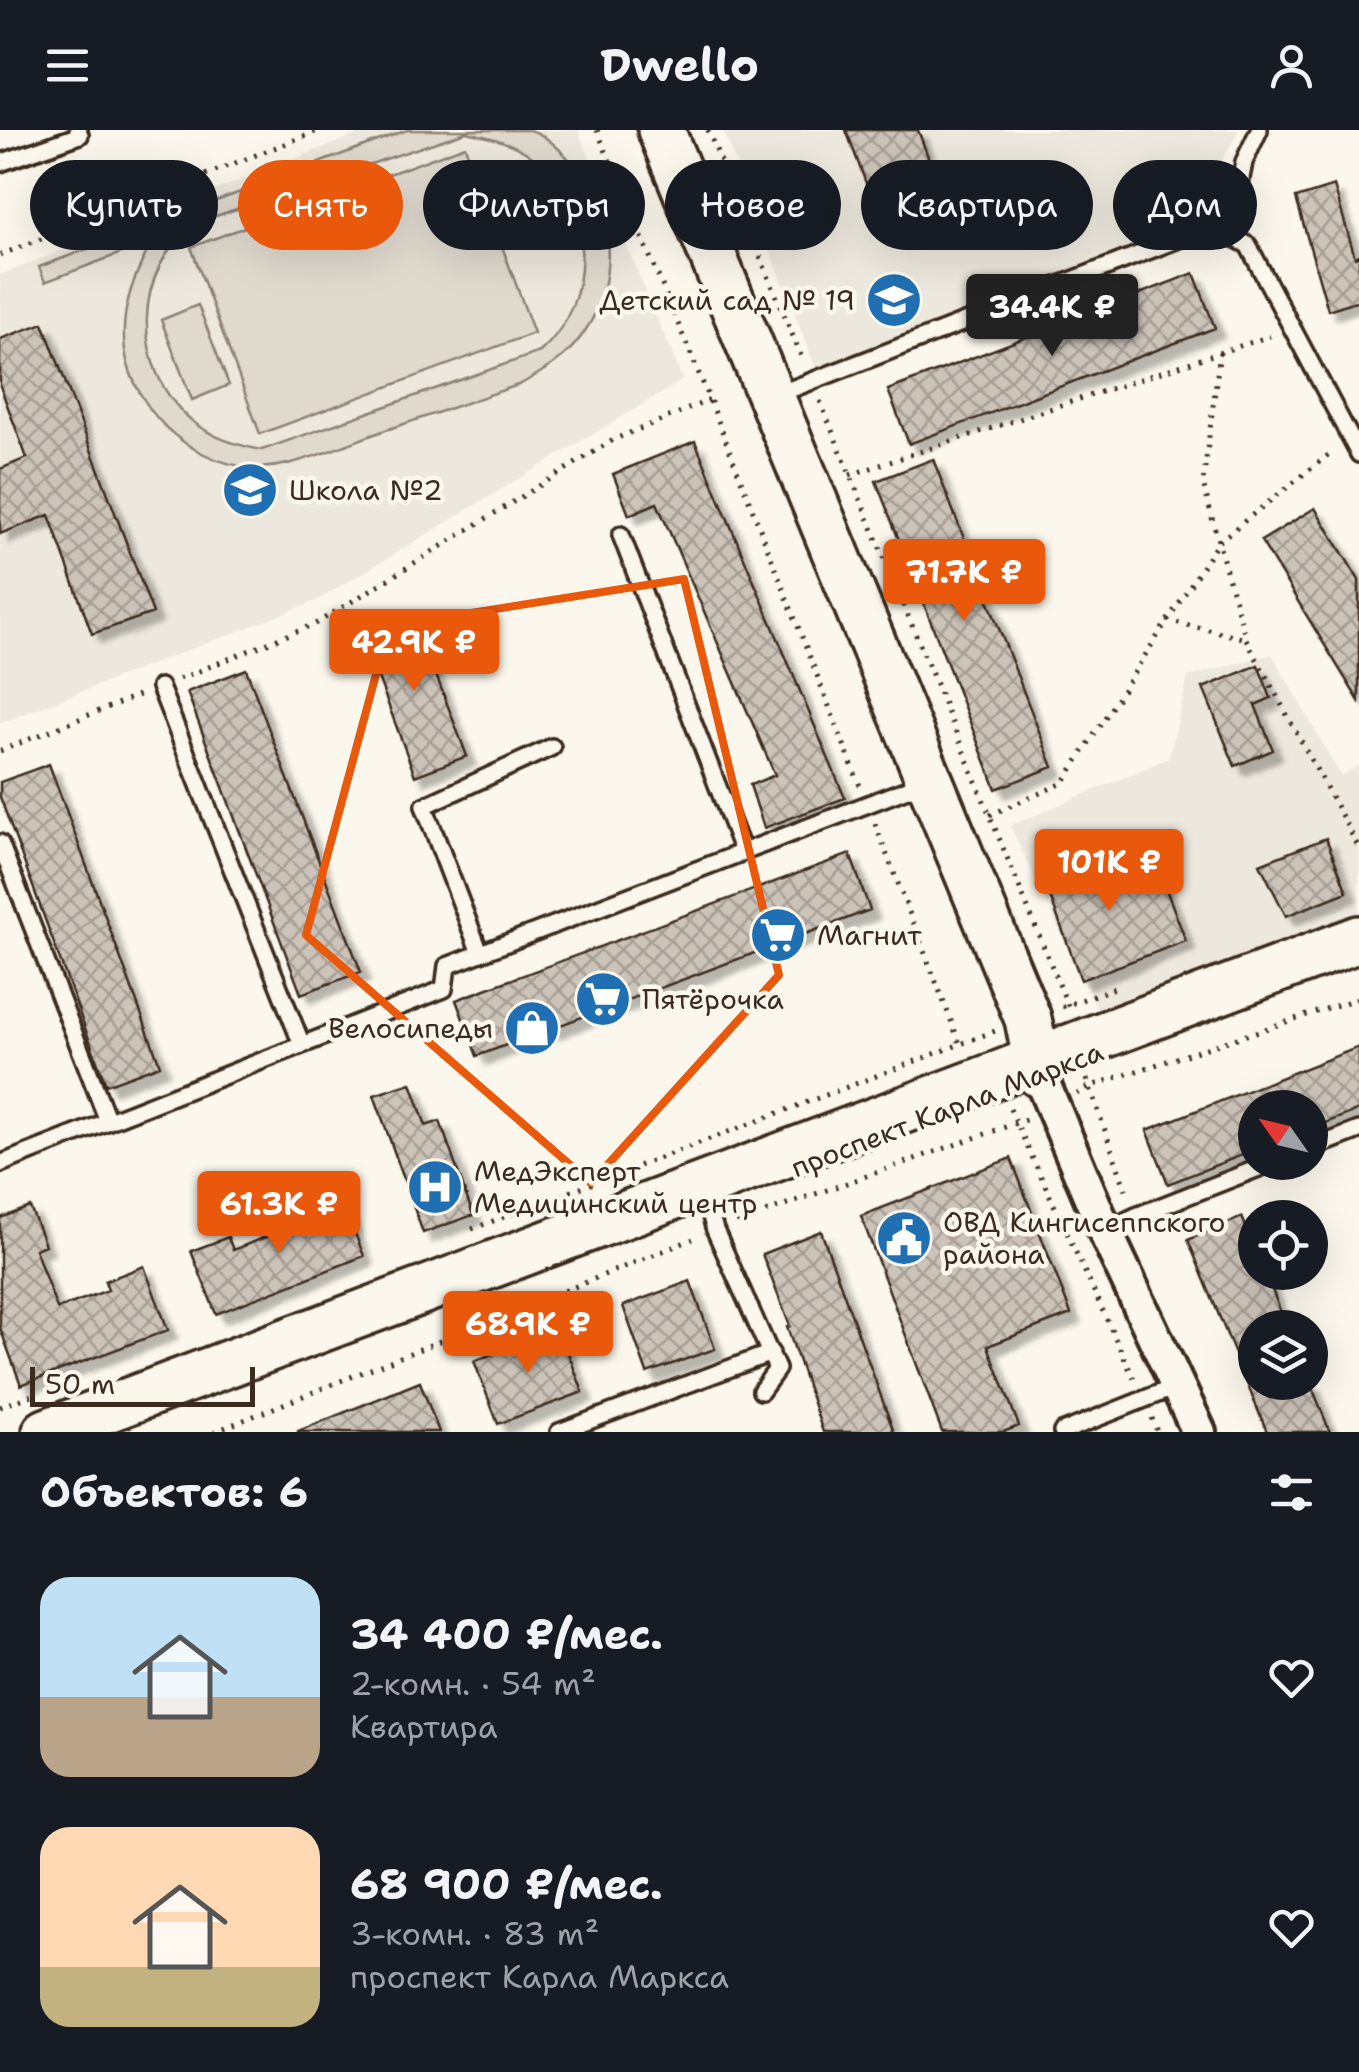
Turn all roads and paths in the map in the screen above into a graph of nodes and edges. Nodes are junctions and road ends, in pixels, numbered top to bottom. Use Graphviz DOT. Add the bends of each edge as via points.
graph roads {
  1 [pos="78,130"];
  2 [pos="320,130"];
  3 [pos="597,130"];
  4 [pos="662,130"];
  5 [pos="1259,130"];
  6 [pos="1245,160"];
  7 [pos="0,163"];
  8 [pos="1150,250"];
  9 [pos="1251,250"];
  10 [pos="0,255"];
  11 [pos="1292,328"];
  12 [pos="1220,352"];
  13 [pos="771,397"];
  14 [pos="710,400"];
  15 [pos="1354,434"];
  16 [pos="1359,454"];
  17 [pos="850,475"];
  18 [pos="621,535"];
  19 [pos="1218,542"];
  20 [pos="1168,620"];
  21 [pos="1246,639"];
  22 [pos="160,687"];
  23 [pos="552,747"];
  24 [pos="0,751"];
  25 [pos="930,780"];
  26 [pos="867,804"];
  27 [pos="990,815"];
  28 [pos="0,843"];
  29 [pos="1359,848"];
  30 [pos="742,852"];
  31 [pos="1359,940"];
  32 [pos="480,953"];
  33 [pos="1359,954"];
  34 [pos="1359,998"];
  35 [pos="960,1044"];
  36 [pos="302,1045"];
  37 [pos="1018,1081"];
  38 [pos="108,1122"];
  39 [pos="1356,1131"];
  40 [pos="1328,1142"];
  41 [pos="1359,1150"];
  42 [pos="0,1164"];
  43 [pos="1238,1176"];
  44 [pos="711,1215"];
  45 [pos="1105,1231"];
  46 [pos="771,1353"];
  47 [pos="1180,1385"];
  48 [pos="762,1392"];
  49 [pos="1144,1399"];
  50 [pos="46,1432"];
  51 [pos="85,1432"];
  52 [pos="214,1432"];
  53 [pos="559,1432"];
  54 [pos="1062,1432"];
  55 [pos="1157,1432"];
  56 [pos="1200,1432"];
  1 -- 7 [label="lane" via="80,135"];
  2 -- 10 [label="path"];
  3 -- 14 [label="path"];
  4 -- 13 [label="main road"];
  5 -- 6 [label="lane"];
  8 -- 13 [label="lane"];
  9 -- 11 [label="lane"];
  11 -- 12 [label="path"];
  11 -- 15 [label="lane"];
  12 -- 17 [label="path"];
  12 -- 19 [label="path" via="1203,483"];
  13 -- 25 [label="main road"];
  14 -- 22 [label="path" via="615,439 318,623"];
  14 -- 26 [label="path"];
  15 -- 16 [label="lane"];
  15 -- 19 [label="path"];
  18 -- 30 [label="lane"];
  19 -- 20 [label="path"];
  19 -- 21 [label="path"];
  20 -- 21 [label="path"];
  20 -- 27 [label="path" via="1063,783"];
  21 -- 29 [label="path"];
  22 -- 24 [label="path"];
  22 -- 36 [label="lane"];
  23 -- 32 [label="lane" via="424,806"];
  25 -- 26 [label="lane"];
  25 -- 37 [label="main road" via="1028,1019"];
  26 -- 30 [label="lane"];
  26 -- 35 [label="path"];
  28 -- 38 [label="lane"];
  30 -- 32 [label="lane"];
  31 -- 37 [label="main road"];
  32 -- 36 [label="lane" via="447,966 444,989"];
  33 -- 37 [label="main road, проспект Карла Маркса"];
  34 -- 37 [label="path" via="1088,1087"];
  36 -- 38 [label="lane"];
  37 -- 44 [label="main road, проспект Карла Маркса"];
  37 -- 44 [label="path"];
  37 -- 45 [label="street"];
  37 -- 49 [label="path"];
  37 -- 50 [label="main road"];
  38 -- 42 [label="lane"];
  39 -- 40 [label="lane"];
  39 -- 41 [label="lane"];
  43 -- 45 [label="lane"];
  44 -- 46 [label="lane"];
  44 -- 51 [label="main road, проспект Карла Маркса"];
  44 -- 52 [label="path"];
  45 -- 47 [label="street"];
  46 -- 48 [label="lane" via="777,1369"];
  46 -- 53 [label="lane"];
  47 -- 49 [label="lane"];
  47 -- 56 [label="street"];
  49 -- 54 [label="lane"];
  49 -- 55 [label="path"];
}
